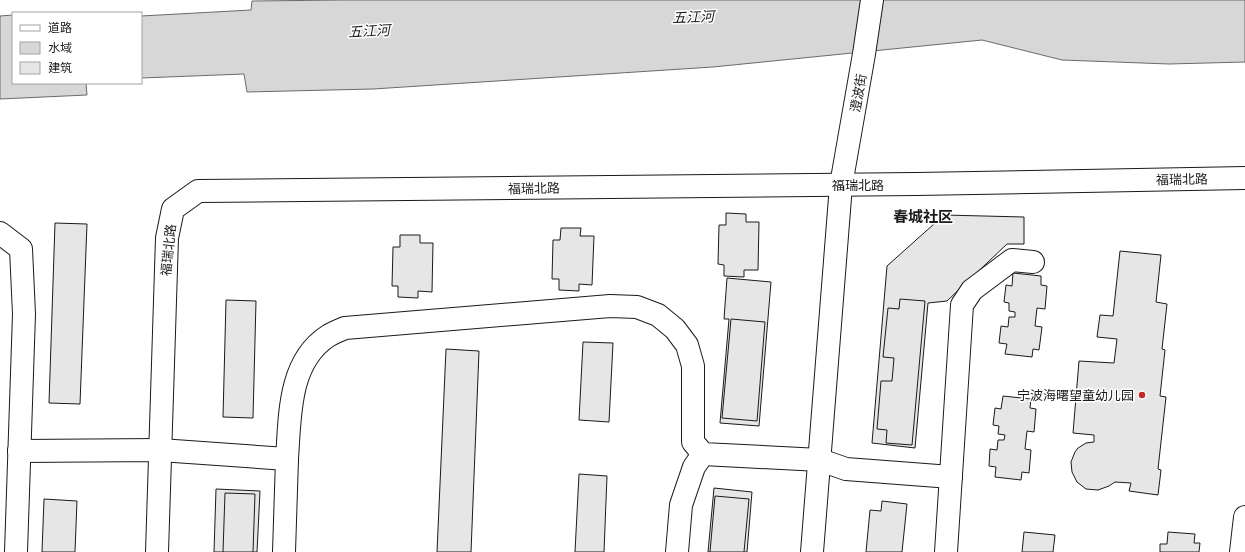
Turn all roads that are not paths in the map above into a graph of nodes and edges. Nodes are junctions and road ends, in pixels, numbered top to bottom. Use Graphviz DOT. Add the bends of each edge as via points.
graph roads {
  1 [pos="872,0"];
  2 [pos="1245,178"];
  3 [pos="841,185"];
  4 [pos="0,233"];
  5 [pos="1033,262"];
  6 [pos="160,450"];
  7 [pos="19,451"];
  8 [pos="703,454"];
  9 [pos="287,459"];
  10 [pos="820,460"];
  11 [pos="950,477"];
  12 [pos="1245,517"];
  13 [pos="16,552"];
  14 [pos="157,552"];
  15 [pos="284,552"];
  16 [pos="677,552"];
  17 [pos="812,552"];
  18 [pos="946,552"];
  19 [pos="1241,552"];
  1 -- 3 [label="street, 澄波街"];
  2 -- 3 [label="street, 福瑞北路"];
  3 -- 6 [label="street, 福瑞北路" via="198,191 173,209 166,238"];
  3 -- 10 [label="street, 澄波街"];
  4 -- 7 [label="street" via="21,249 24,314"];
  5 -- 11 [label="street" via="1012,260 972,290 962,305"];
  6 -- 7 [label="street"];
  6 -- 9 [label="street"];
  6 -- 14 [label="street, 福瑞北路"];
  7 -- 13 [label="street"];
  8 -- 9 [label="street" via="693,442 693,366 687,345 675,329 658,315 638,307 610,306 345,328 328,336 314,349 301,368 295,383 290,405"];
  8 -- 10 [label="street"];
  8 -- 16 [label="street" via="694,467 681,505"];
  9 -- 15 [label="street"];
  10 -- 11 [label="street" via="846,469"];
  10 -- 17 [label="street, 澄波街"];
  11 -- 18 [label="street"];
  12 -- 19 [label="street"];
}
